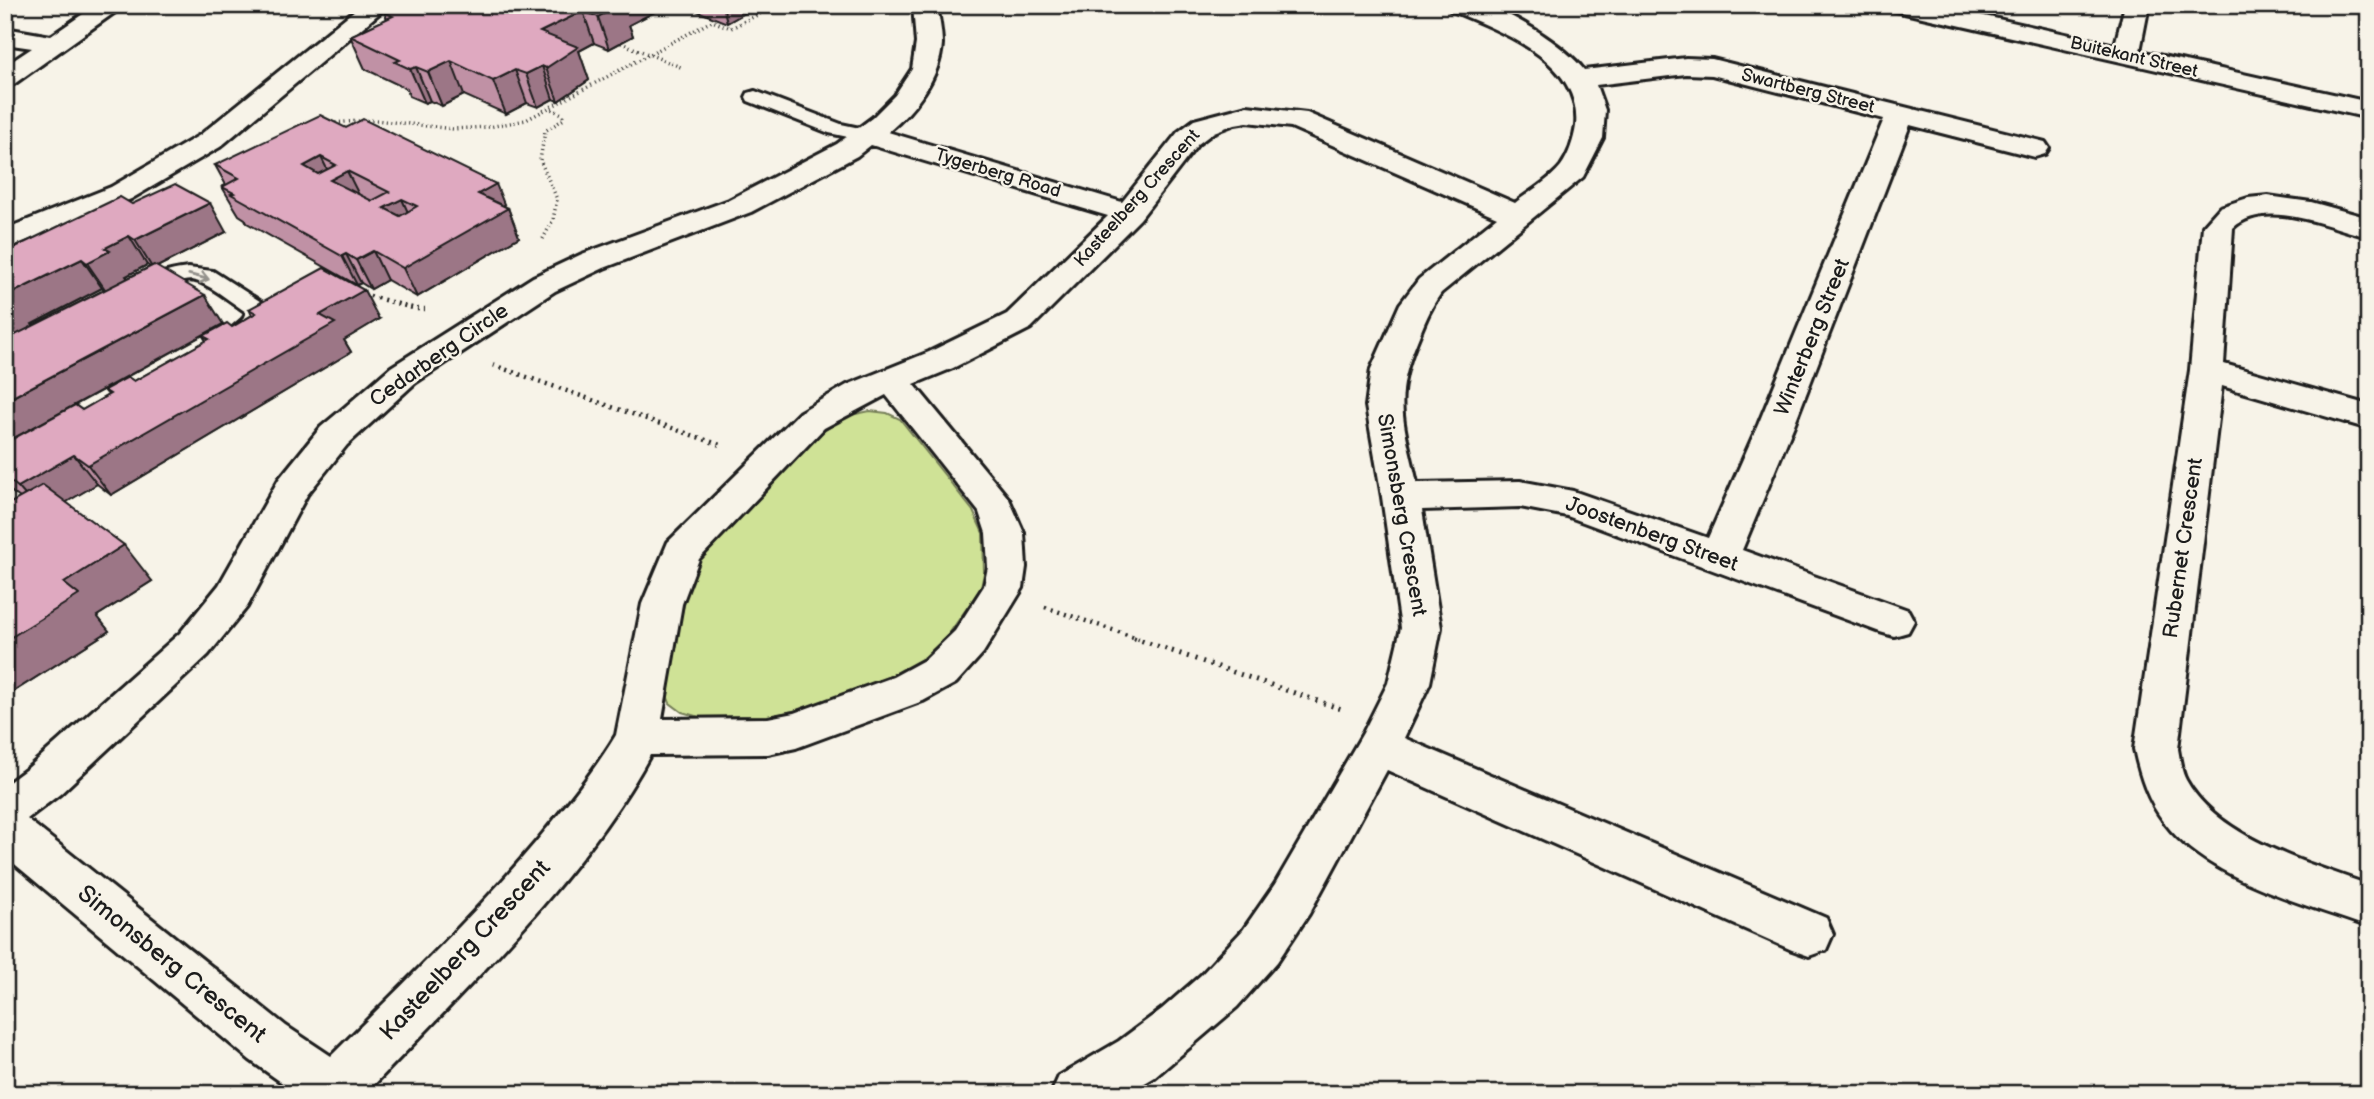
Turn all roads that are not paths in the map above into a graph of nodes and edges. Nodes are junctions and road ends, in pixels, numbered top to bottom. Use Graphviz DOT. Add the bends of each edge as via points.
graph roads {
  1 [pos="113,5"];
  2 [pos="377,5"];
  3 [pos="925,5"];
  4 [pos="1459,5"];
  5 [pos="1900,5"];
  6 [pos="2137,5"];
  7 [pos="5,36"];
  8 [pos="55,44"];
  9 [pos="2126,56"];
  10 [pos="5,78"];
  11 [pos="1577,79"];
  12 [pos="755,97"];
  13 [pos="2369,110"];
  14 [pos="1900,114"];
  15 [pos="867,135"];
  16 [pos="2035,148"];
  17 [pos="1129,213"];
  18 [pos="1520,216"];
  19 [pos="2369,228"];
  20 [pos="5,240"];
  21 [pos="128,299"];
  22 [pos="220,342"];
  23 [pos="2207,370"];
  24 [pos="893,381"];
  25 [pos="2369,417"];
  26 [pos="1401,497"];
  27 [pos="1718,558"];
  28 [pos="1894,621"];
  29 [pos="1382,735"];
  30 [pos="637,737"];
  31 [pos="5,810"];
  32 [pos="5,828"];
  33 [pos="2369,906"];
  34 [pos="1809,934"];
  35 [pos="339,1091"];
  36 [pos="1086,1092"];
  1 -- 8 [label="street"];
  2 -- 20 [label="street" via="210,141 121,192"];
  3 -- 15 [label="street, Cedarberg Circle" via="929,43 925,69 905,100"];
  4 -- 11 [label="street, Simonsberg Crescent" via="1536,41 1563,60"];
  5 -- 9 [label="street, Buitekant Street"];
  6 -- 9 [label="street"];
  7 -- 8 [label="street"];
  8 -- 10 [label="street"];
  9 -- 13 [label="street, Buitekant Street"];
  11 -- 14 [label="street, Swartberg Street" via="1712,67"];
  11 -- 18 [label="street, Simonsberg Crescent" via="1588,99 1593,124 1585,153 1573,172"];
  12 -- 15 [label="lane" via="836,129"];
  14 -- 16 [label="street, Swartberg Street"];
  14 -- 27 [label="street, Winterberg Street"];
  15 -- 17 [label="street, Tygerberg Road"];
  15 -- 31 [label="street, Cedarberg Circle" via="740,206 569,272 403,375 314,459 292,488 233,596 194,645 44,781"];
  17 -- 18 [label="street, Kasteelberg Crescent" via="1195,132 1229,117 1264,114 1312,123"];
  17 -- 24 [label="street, Kasteelberg Crescent" via="1019,321"];
  18 -- 26 [label="street, Simonsberg Crescent" via="1430,286 1416,304 1388,369 1383,406"];
  19 -- 23 [label="street, Rubernet Crescent" via="2268,205 2226,214 2218,226"];
  21 -- 22 [label="lane, one-way" via="176,276 205,276 258,310 253,323"];
  23 -- 25 [label="street"];
  23 -- 33 [label="street, Rubernet Crescent" via="2157,766 2175,802 2224,846"];
  24 -- 30 [label="street, Kasteelberg Crescent" via="859,393 812,420 681,552 663,604"];
  24 -- 30 [label="street" via="996,508 1005,533 1006,577 1001,591 956,658 908,689 825,721 768,736"];
  26 -- 27 [label="street, Joostenberg Street" via="1539,496 1573,504"];
  26 -- 29 [label="street, Simonsberg Crescent" via="1421,628 1409,682"];
  27 -- 28 [label="street, Joostenberg Street"];
  29 -- 34 [label="street"];
  29 -- 36 [label="street, Simonsberg Crescent" via="1292,899 1260,946 1180,1026"];
  30 -- 35 [label="street, Kasteelberg Crescent" via="602,794 520,898"];
  32 -- 35 [label="street, Simonsberg Crescent" via="268,1043"];
}
